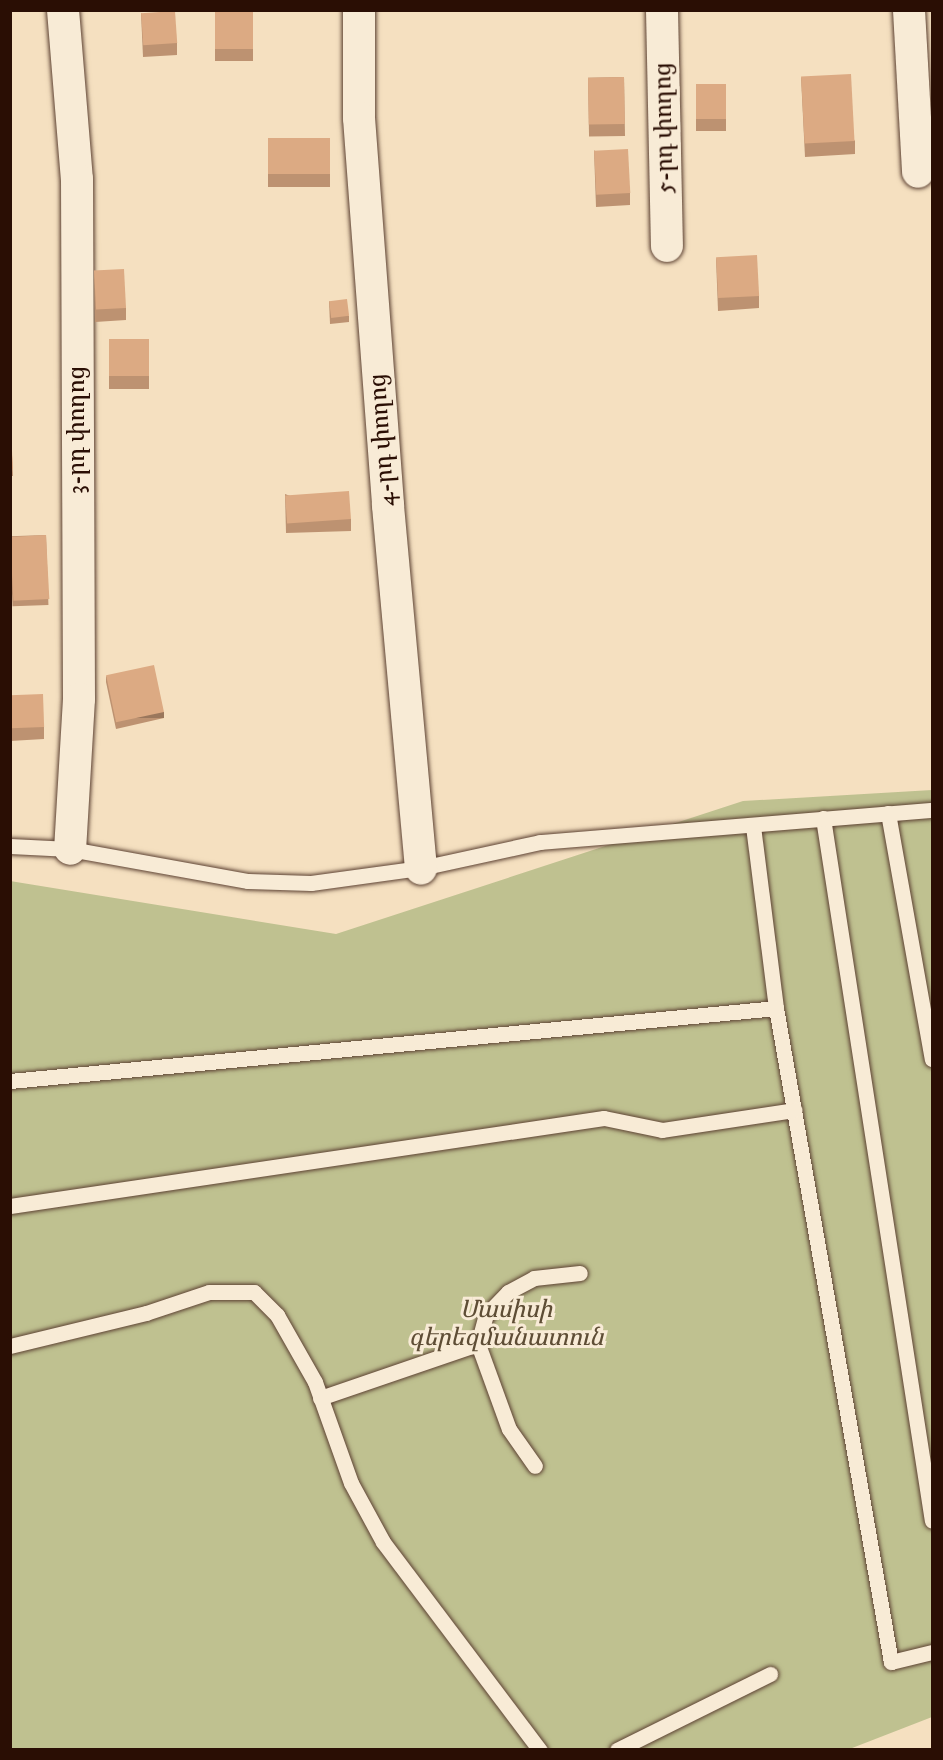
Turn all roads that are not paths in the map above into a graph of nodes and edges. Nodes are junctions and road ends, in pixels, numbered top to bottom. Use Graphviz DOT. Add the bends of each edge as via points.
graph roads {
  1 [pos="63,10"];
  2 [pos="359,10"];
  3 [pos="662,10"];
  4 [pos="909,10"];
  5 [pos="918,172"];
  6 [pos="667,246"];
  7 [pos="933,810"];
  8 [pos="888,813"];
  9 [pos="823,818"];
  10 [pos="753,826"];
  11 [pos="10,846"];
  12 [pos="70,849"];
  13 [pos="422,868"];
  14 [pos="776,1008"];
  15 [pos="933,1059"];
  16 [pos="10,1081"];
  17 [pos="794,1110"];
  18 [pos="10,1206"];
  19 [pos="580,1273"];
  20 [pos="478,1344"];
  21 [pos="10,1346"];
  22 [pos="320,1398"];
  23 [pos="535,1466"];
  24 [pos="933,1521"];
  25 [pos="933,1652"];
  26 [pos="770,1674"];
  27 [pos="540,1749"];
  28 [pos="617,1749"];
  1 -- 12 [label="street, 3-րդ փողոց" via="77,191 79,699"];
  2 -- 13 [label="street, 4-րդ փողոց" via="359,118 388,506"];
  3 -- 6 [label="street, 5-րդ փողոց"];
  4 -- 5 [label="street"];
  7 -- 8 [label="lane"];
  8 -- 9 [label="lane"];
  8 -- 15 [label="lane"];
  9 -- 10 [label="lane"];
  9 -- 24 [label="lane"];
  10 -- 13 [label="lane" via="540,842"];
  10 -- 14 [label="lane"];
  11 -- 12 [label="lane"];
  12 -- 13 [label="lane" via="248,881 311,884"];
  14 -- 16 [label="lane"];
  14 -- 17 [label="lane"];
  17 -- 18 [label="lane" via="662,1130 604,1118"];
  17 -- 25 [label="lane" via="891,1662"];
  19 -- 20 [label="lane" via="534,1278 508,1292 486,1315"];
  20 -- 22 [label="lane"];
  20 -- 23 [label="lane" via="509,1429"];
  21 -- 22 [label="lane" via="146,1313 209,1292 254,1292 277,1315"];
  22 -- 27 [label="lane" via="351,1483 383,1542"];
  26 -- 28 [label="lane"];
}
